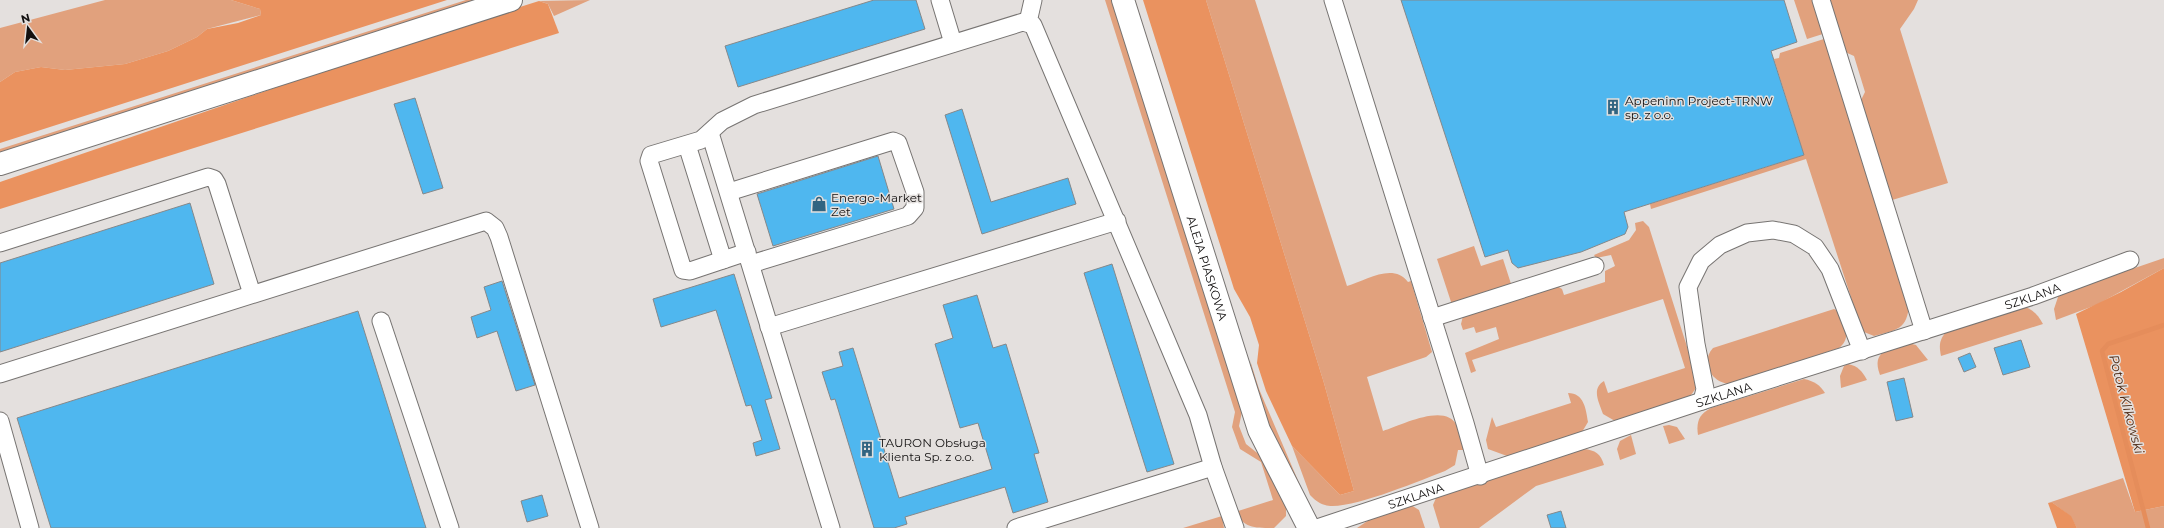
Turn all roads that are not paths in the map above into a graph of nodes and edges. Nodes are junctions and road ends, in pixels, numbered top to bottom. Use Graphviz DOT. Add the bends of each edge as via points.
graph roads {
  1 [pos="511,0"];
  2 [pos="940,0"];
  3 [pos="1033,0"];
  4 [pos="1123,0"];
  5 [pos="1332,0"];
  6 [pos="1821,0"];
  7 [pos="1028,22"];
  8 [pos="953,43"];
  9 [pos="710,133"];
  10 [pos="687,145"];
  11 [pos="0,164"];
  12 [pos="729,192"];
  13 [pos="1117,221"];
  14 [pos="0,243"];
  15 [pos="749,258"];
  16 [pos="723,260"];
  17 [pos="2130,260"];
  18 [pos="1595,266"];
  19 [pos="252,294"];
  20 [pos="1432,318"];
  21 [pos="381,321"];
  22 [pos="769,327"];
  23 [pos="1924,331"];
  24 [pos="1862,351"];
  25 [pos="0,374"];
  26 [pos="1702,401"];
  27 [pos="0,421"];
  28 [pos="1212,467"];
  29 [pos="1480,476"];
  30 [pos="30,528"];
  31 [pos="450,528"];
  32 [pos="590,528"];
  33 [pos="831,528"];
  34 [pos="1016,528"];
  35 [pos="1235,528"];
  36 [pos="1309,528"];
  37 [pos="1317,528"];
  1 -- 11 [label="main road"];
  2 -- 8 [label="street"];
  3 -- 7 [label="street"];
  4 -- 36 [label="main road, ALEJA PIASKOWA" via="1259,430"];
  5 -- 20 [label="street"];
  6 -- 23 [label="street"];
  7 -- 8 [label="street"];
  7 -- 13 [label="street" via="1038,34"];
  8 -- 9 [label="street" via="754,105 722,121"];
  9 -- 10 [label="street" via="701,140"];
  9 -- 12 [label="street"];
  10 -- 16 [label="street"];
  10 -- 16 [label="street" via="651,155 649,158 680,261 685,271"];
  12 -- 15 [label="street"];
  12 -- 15 [label="street" via="894,142 898,143 915,192 915,208 908,216"];
  13 -- 22 [label="street"];
  13 -- 28 [label="street" via="1198,416"];
  14 -- 19 [label="street" via="208,177 214,179 217,184"];
  15 -- 16 [label="street"];
  15 -- 22 [label="street"];
  17 -- 23 [label="street, SZKLANA" via="2032,296"];
  18 -- 20 [label="street"];
  19 -- 25 [label="street"];
  19 -- 32 [label="street" via="486,221 491,223 499,237"];
  20 -- 29 [label="street"];
  21 -- 31 [label="street"];
  22 -- 33 [label="street"];
  23 -- 24 [label="street, SZKLANA"];
  24 -- 26 [label="street, SZKLANA"];
  24 -- 26 [label="street" via="1830,269 1815,247 1794,234 1780,231 1747,233 1720,245 1701,261 1688,287 1705,389"];
  26 -- 29 [label="street, SZKLANA"];
  27 -- 30 [label="street"];
  28 -- 34 [label="street"];
  28 -- 35 [label="street"];
  29 -- 37 [label="street, SZKLANA"];
}
